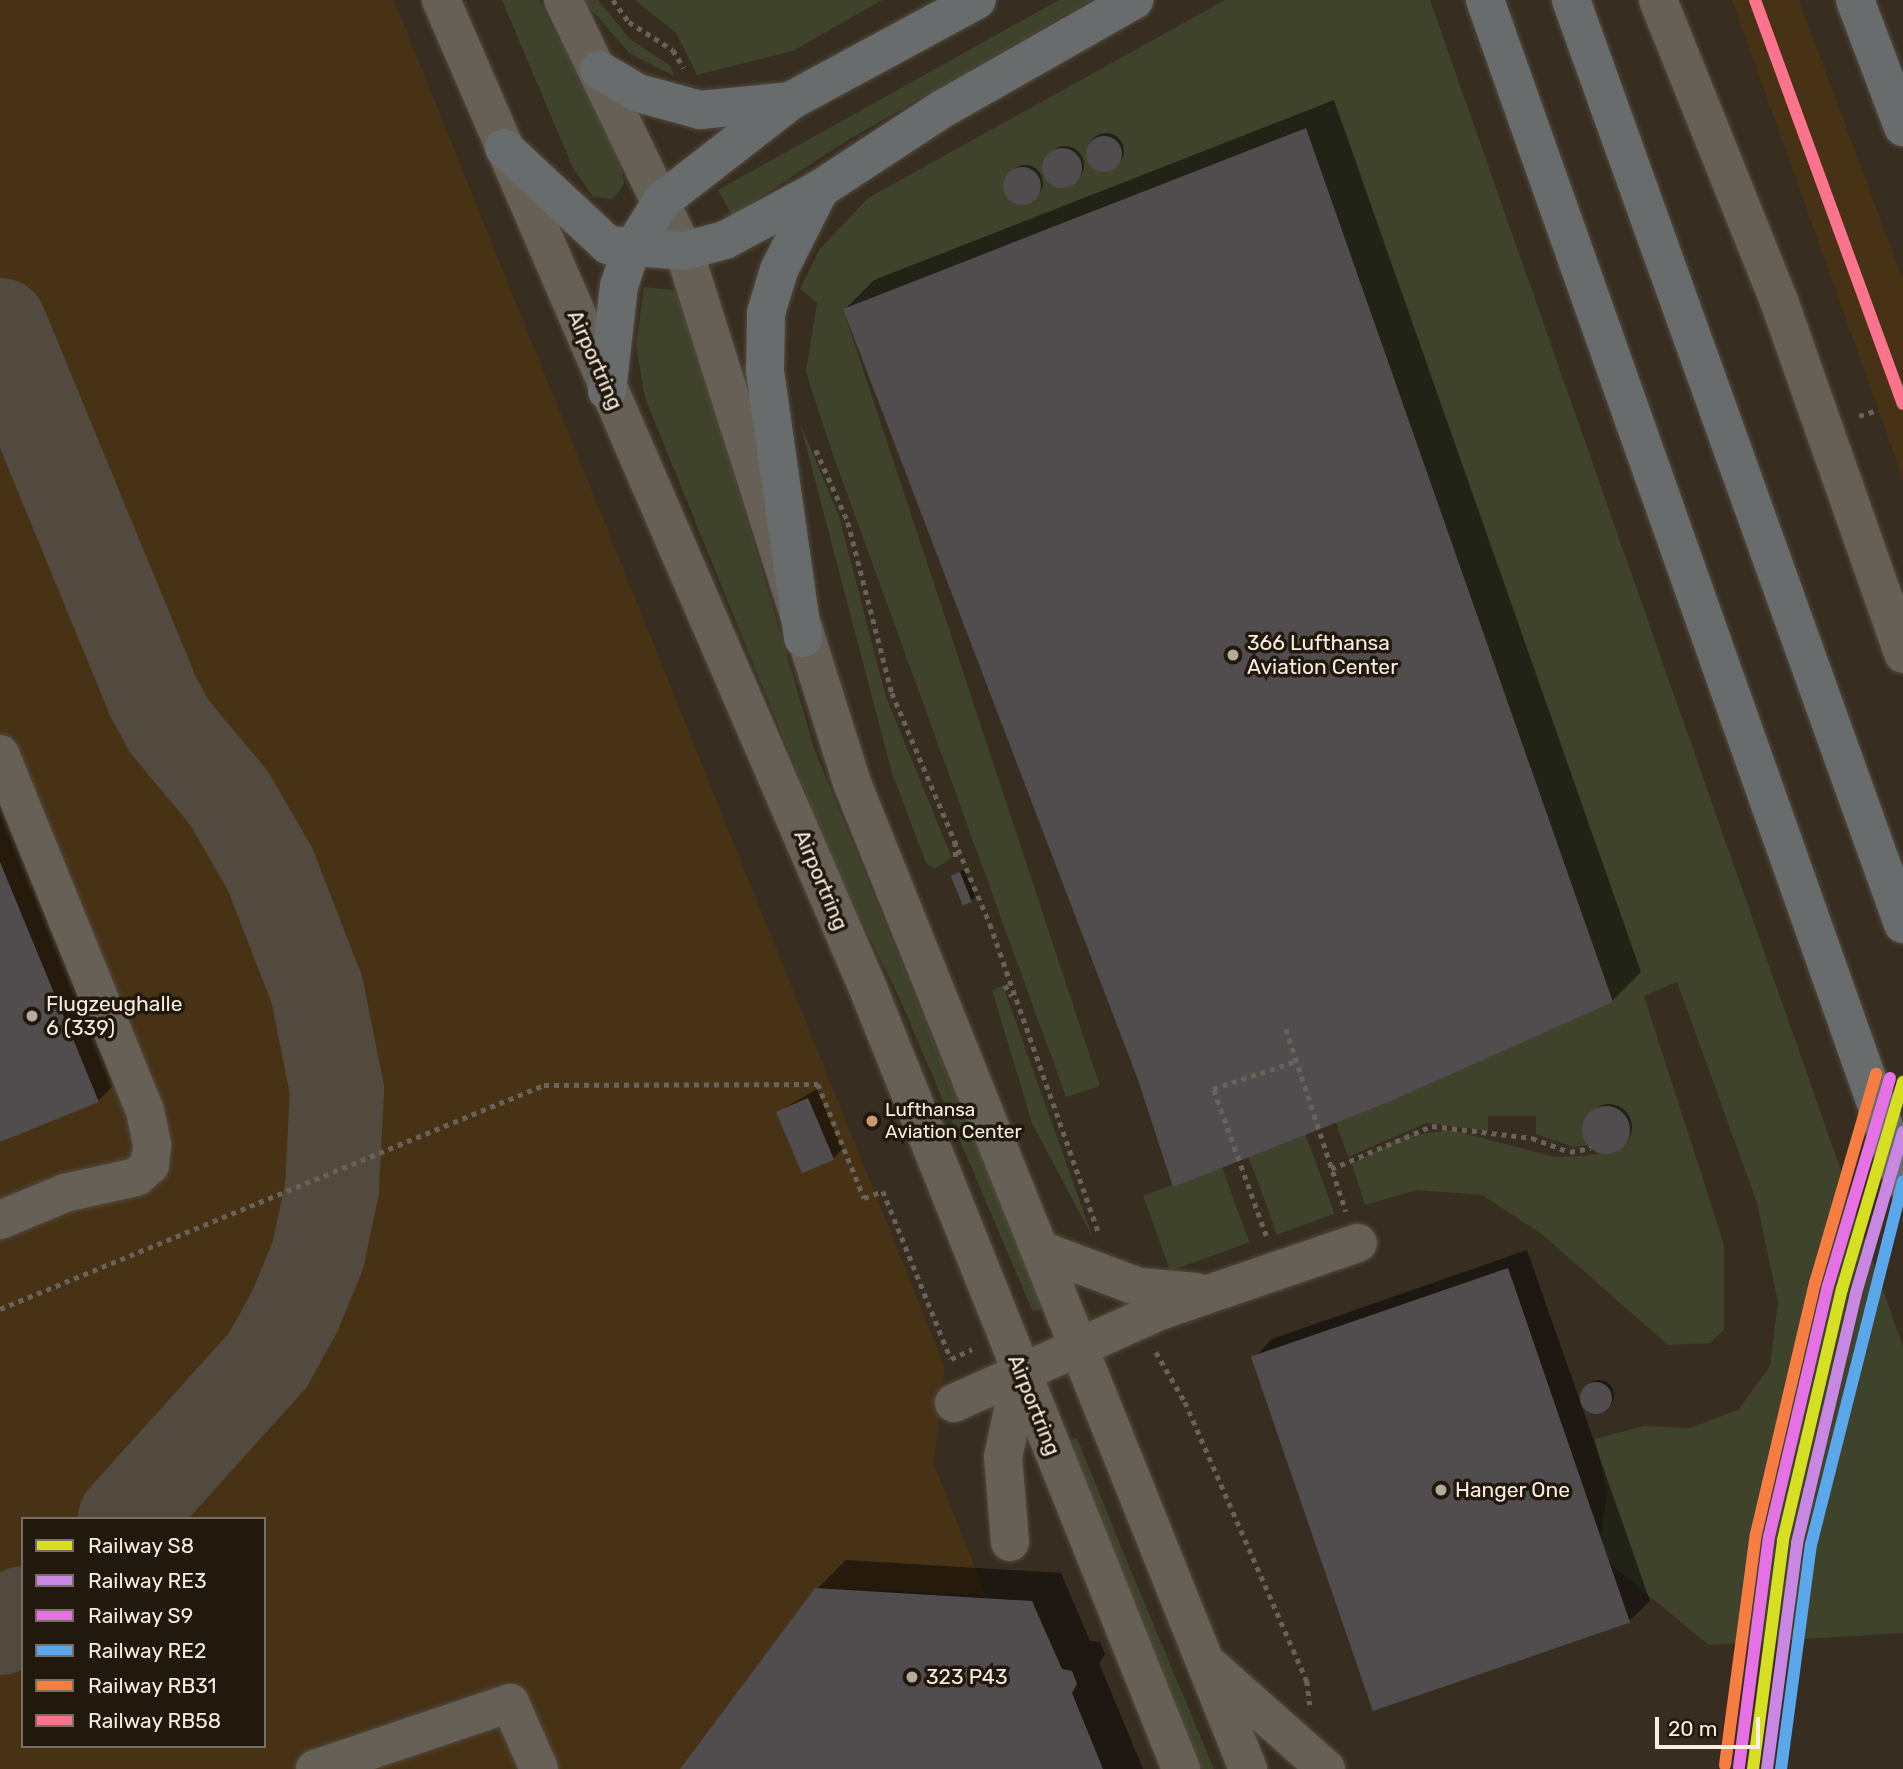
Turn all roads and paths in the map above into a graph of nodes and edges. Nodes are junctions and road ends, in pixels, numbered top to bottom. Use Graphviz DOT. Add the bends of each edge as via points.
graph roads {
  1 [pos="441,0"];
  2 [pos="563,0"];
  3 [pos="613,0"];
  4 [pos="977,0"];
  5 [pos="1134,0"];
  6 [pos="1485,0"];
  7 [pos="1571,0"];
  8 [pos="1658,0"];
  9 [pos="1855,0"];
  10 [pos="1880,0"];
  11 [pos="1903,64"];
  12 [pos="598,70"];
  13 [pos="792,100"];
  14 [pos="681,107"];
  15 [pos="1903,127"];
  16 [pos="504,148"];
  17 [pos="820,189"];
  18 [pos="663,200"];
  19 [pos="631,250"];
  20 [pos="684,251"];
  21 [pos="607,391"];
  22 [pos="1878,410"];
  23 [pos="1852,419"];
  24 [pos="811,441"];
  25 [pos="803,638"];
  26 [pos="1903,654"];
  27 [pos="0,754"];
  28 [pos="955,838"];
  29 [pos="956,862"];
  30 [pos="1903,924"];
  31 [pos="1005,985"];
  32 [pos="1016,1002"];
  33 [pos="1286,1029"];
  34 [pos="1296,1061"];
  35 [pos="1591,1148"];
  36 [pos="1331,1169"];
  37 [pos="1903,1180"];
  38 [pos="0,1220"];
  39 [pos="1358,1242"];
  40 [pos="1043,1251"];
  41 [pos="1278,1270"];
  42 [pos="1122,1282"];
  43 [pos="1224,1288"];
  44 [pos="0,1309"];
  45 [pos="1006,1335"];
  46 [pos="1149,1340"];
  47 [pos="1083,1356"];
  48 [pos="1021,1373"];
  49 [pos="954,1403"];
  50 [pos="1010,1542"];
  51 [pos="1203,1660"];
  52 [pos="1285,1732"];
  53 [pos="404,1755"];
  54 [pos="315,1769"];
  55 [pos="539,1769"];
  56 [pos="1181,1769"];
  57 [pos="1248,1769"];
  58 [pos="1326,1769"];
  1 -- 16 [label="street, Airportring"];
  2 -- 12 [label="street"];
  3 -- 14 [label="path" via="629,22 683,60"];
  4 -- 13 [label="highway"];
  5 -- 17 [label="highway" via="944,108"];
  6 -- 37 [label="highway"];
  7 -- 30 [label="highway"];
  8 -- 26 [label="street" via="1779,301"];
  9 -- 15 [label="highway"];
  10 -- 11 [label="highway"];
  12 -- 14 [label="highway" via="638,93"];
  12 -- 18 [label="street"];
  13 -- 14 [label="highway" via="733,110"];
  13 -- 18 [label="highway"];
  16 -- 19 [label="highway" via="589,233"];
  16 -- 21 [label="street, Airportring"];
  17 -- 20 [label="highway" via="726,240"];
  17 -- 25 [label="highway" via="779,270 766,313 765,371"];
  18 -- 19 [label="highway"];
  18 -- 20 [label="street"];
  19 -- 20 [label="highway"];
  19 -- 21 [label="highway" via="615,310"];
  20 -- 25 [label="street"];
  21 -- 45 [label="street, Airportring" via="867,986"];
  22 -- 23 [label="path"];
  24 -- 28 [label="path" via="848,522 892,693"];
  25 -- 40 [label="street" via="852,783"];
  27 -- 38 [label="street" via="145,1111 152,1145 150,1165 136,1177 65,1193"];
  28 -- 29 [label="path"];
  28 -- 32 [label="path"];
  31 -- 32 [label="path"];
  32 -- 42 [label="path" via="1091,1215"];
  33 -- 34 [label="path"];
  34 -- 36 [label="path"];
  34 -- 41 [label="path" via="1213,1089"];
  35 -- 36 [label="path" via="1570,1152 1532,1138 1433,1126"];
  36 -- 39 [label="path"];
  39 -- 41 [label="street"];
  40 -- 42 [label="street"];
  40 -- 47 [label="street"];
  41 -- 43 [label="street"];
  42 -- 43 [label="street"];
  43 -- 46 [label="street"];
  43 -- 47 [label="street"];
  44 -- 45 [label="path" via="544,1084 818,1084 864,1198 883,1191 951,1359"];
  45 -- 48 [label="street, Airportring"];
  46 -- 47 [label="street"];
  46 -- 52 [label="path" via="1185,1402 1307,1681 1310,1710"];
  47 -- 48 [label="street"];
  47 -- 51 [label="street"];
  48 -- 49 [label="street"];
  48 -- 50 [label="street" via="1003,1457"];
  48 -- 56 [label="street, Airportring"];
  51 -- 52 [label="street"];
  51 -- 57 [label="street"];
  52 -- 58 [label="street"];
  53 -- 54 [label="street"];
  53 -- 55 [label="street" via="510,1703"];
}
